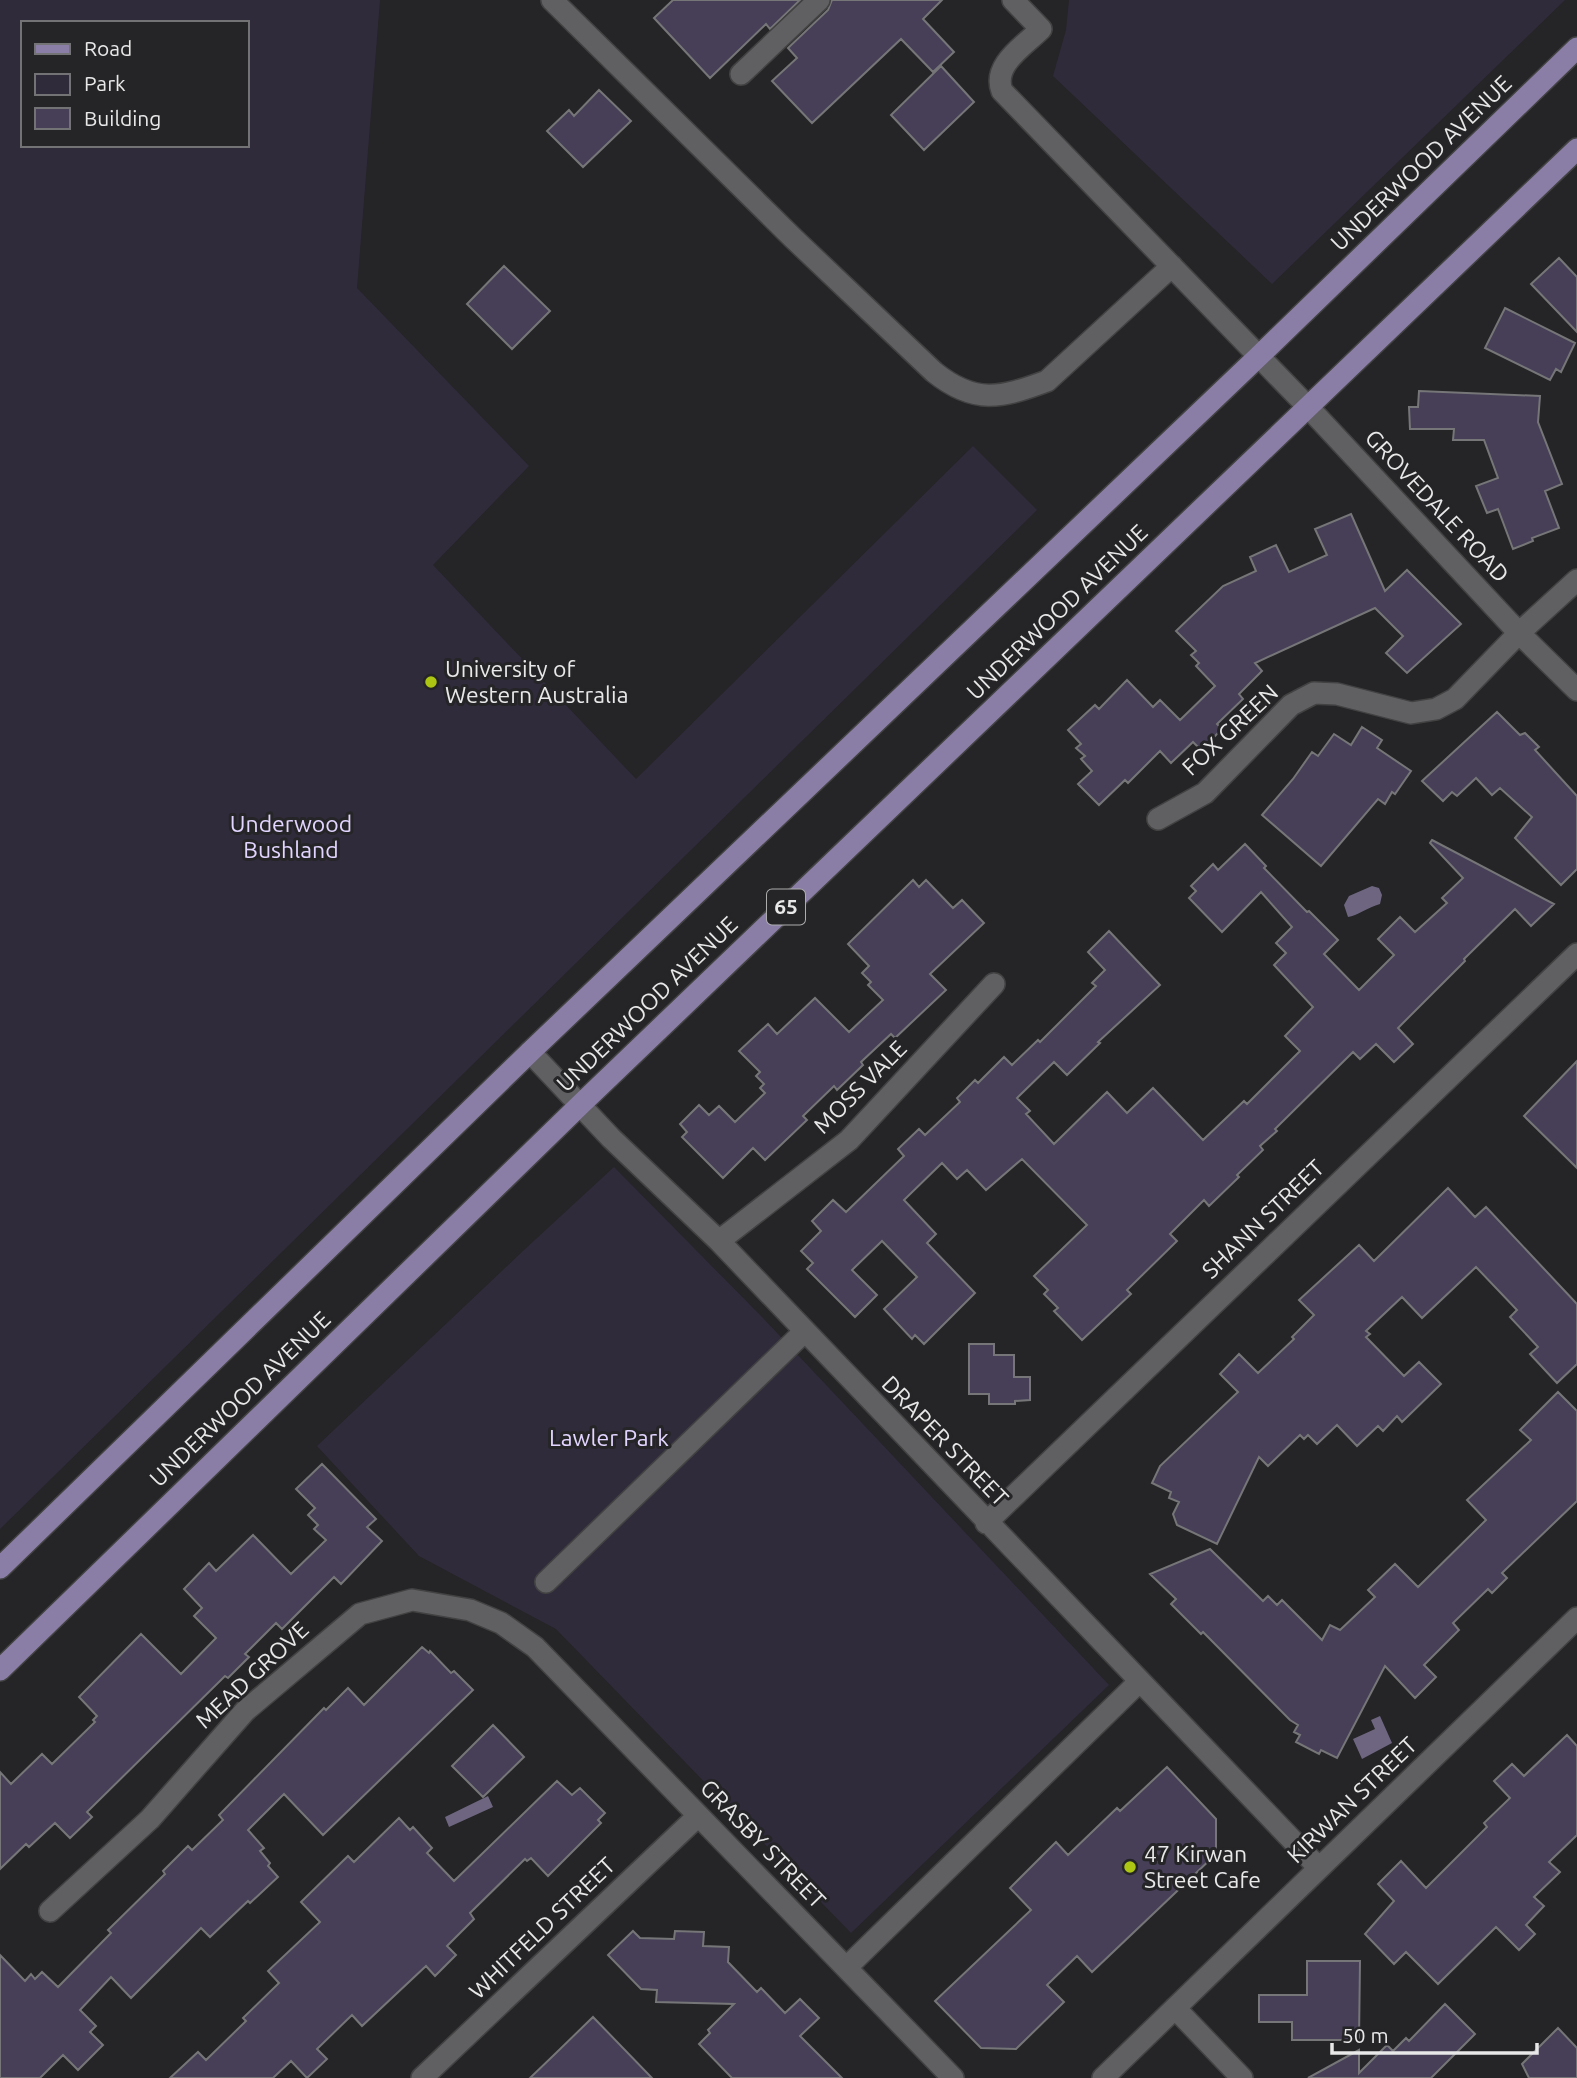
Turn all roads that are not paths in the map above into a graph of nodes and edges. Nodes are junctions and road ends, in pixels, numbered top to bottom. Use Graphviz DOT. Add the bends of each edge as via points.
graph roads {
  1 [pos="552,0"];
  2 [pos="819,0"];
  3 [pos="1013,0"];
  4 [pos="1577,48"];
  5 [pos="741,74"];
  6 [pos="1577,149"];
  7 [pos="1172,266"];
  8 [pos="1259,356"];
  9 [pos="1309,408"];
  10 [pos="1577,580"];
  11 [pos="1518,634"];
  12 [pos="1577,690"];
  13 [pos="1158,818"];
  14 [pos="1577,954"];
  15 [pos="994,984"];
  16 [pos="530,1052"];
  17 [pos="580,1105"];
  18 [pos="719,1241"];
  19 [pos="805,1331"];
  20 [pos="986,1523"];
  21 [pos="0,1568"];
  22 [pos="546,1582"];
  23 [pos="1577,1618"];
  24 [pos="535,1647"];
  25 [pos="0,1670"];
  26 [pos="1140,1681"];
  27 [pos="698,1816"];
  28 [pos="1319,1868"];
  29 [pos="50,1911"];
  30 [pos="847,1967"];
  31 [pos="1175,2008"];
  32 [pos="422,2078"];
  33 [pos="953,2078"];
  34 [pos="1103,2078"];
  35 [pos="1242,2078"];
  1 -- 7 [label="street" via="793,238 953,387 994,396 1047,381"];
  2 -- 5 [label="street"];
  3 -- 7 [label="street, GROVEDALE ROAD" via="1041,30 1002,67 1002,91"];
  4 -- 8 [label="main road, UNDERWOOD AVENUE"];
  6 -- 9 [label="main road, UNDERWOOD AVENUE / 65"];
  7 -- 8 [label="street, GROVEDALE ROAD"];
  8 -- 9 [label="street, GROVEDALE ROAD"];
  8 -- 16 [label="main road, UNDERWOOD AVENUE"];
  9 -- 11 [label="street, GROVEDALE ROAD"];
  9 -- 17 [label="main road, UNDERWOOD AVENUE / 65"];
  10 -- 11 [label="street, FOX GREEN"];
  11 -- 12 [label="street, GROVEDALE ROAD"];
  11 -- 13 [label="street, FOX GREEN" via="1455,699 1437,709 1411,713 1337,694 1314,693 1291,705 1205,793"];
  14 -- 20 [label="street, SHANN STREET"];
  15 -- 18 [label="street, MOSS VALE" via="849,1140"];
  16 -- 17 [label="street, DRAPER STREET"];
  16 -- 21 [label="main road, UNDERWOOD AVENUE"];
  17 -- 18 [label="street, DRAPER STREET"];
  17 -- 25 [label="main road, UNDERWOOD AVENUE / 65"];
  18 -- 19 [label="street, DRAPER STREET"];
  19 -- 20 [label="street, DRAPER STREET"];
  19 -- 22 [label="street"];
  20 -- 26 [label="street, DRAPER STREET"];
  23 -- 28 [label="street, KIRWAN STREET"];
  24 -- 27 [label="street, GRASBY STREET"];
  24 -- 29 [label="street, MEAD GROVE" via="501,1623 470,1610 412,1600 360,1614 245,1711 150,1819"];
  26 -- 28 [label="street, DRAPER STREET"];
  26 -- 30 [label="street"];
  27 -- 30 [label="street, GRASBY STREET"];
  27 -- 32 [label="street, WHITFELD STREET"];
  28 -- 31 [label="street, KIRWAN STREET"];
  30 -- 33 [label="street, GRASBY STREET"];
  31 -- 34 [label="street, KIRWAN STREET"];
  31 -- 35 [label="street"];
}
